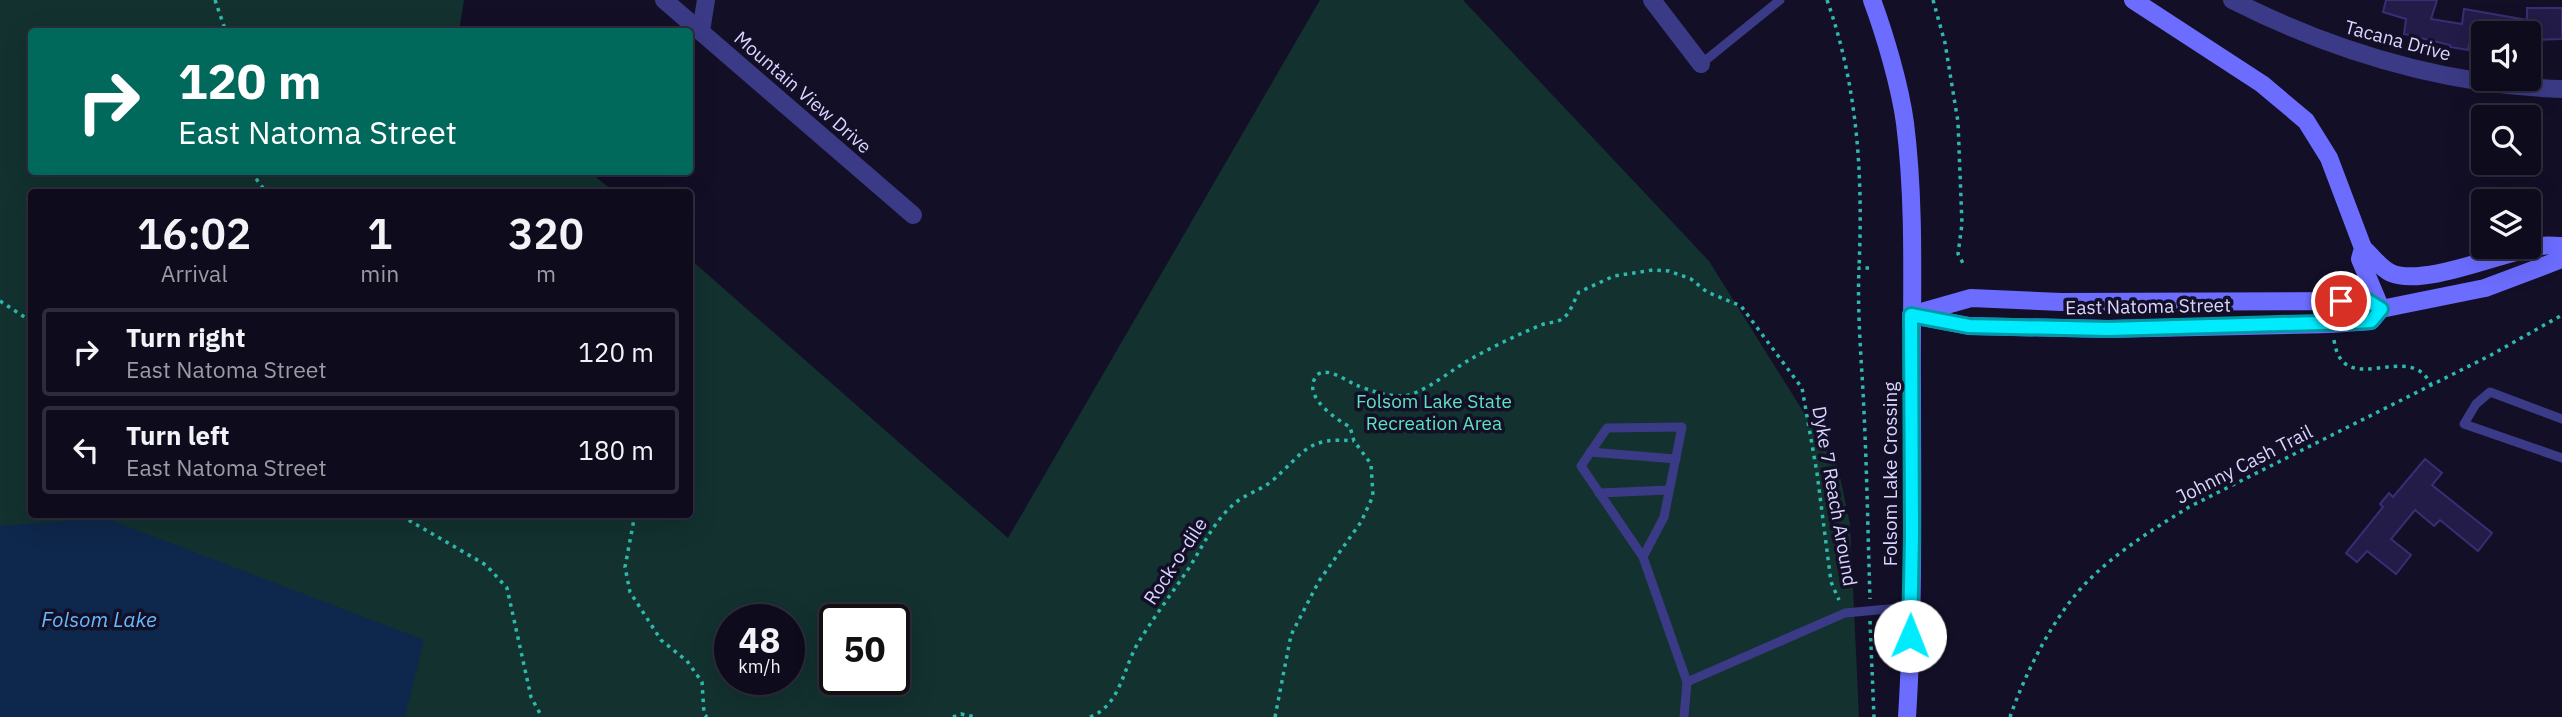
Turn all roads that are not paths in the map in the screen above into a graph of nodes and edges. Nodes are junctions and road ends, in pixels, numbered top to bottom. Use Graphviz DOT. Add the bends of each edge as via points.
graph roads {
  1 [pos="664,0"];
  2 [pos="706,0"];
  3 [pos="1652,0"];
  4 [pos="1780,0"];
  5 [pos="1872,0"];
  6 [pos="2133,0"];
  7 [pos="2232,0"];
  8 [pos="701,31"];
  9 [pos="1701,64"];
  10 [pos="2562,89"];
  11 [pos="913,215"];
  12 [pos="2562,246"];
  13 [pos="2363,248"];
  14 [pos="2562,259"];
  15 [pos="2381,309"];
  16 [pos="1911,315"];
  17 [pos="2562,419"];
  18 [pos="1590,452"];
  19 [pos="2562,458"];
  20 [pos="1676,459"];
  21 [pos="1670,490"];
  22 [pos="1599,493"];
  23 [pos="1643,557"];
  24 [pos="1910,607"];
  25 [pos="1687,682"];
  26 [pos="1684,717"];
  27 [pos="1907,717"];
  1 -- 8 [label="street, Mountain View Drive"];
  2 -- 8 [label="street"];
  3 -- 9 [label="street"];
  4 -- 9 [label="lane"];
  5 -- 16 [label="main road" via="1904,120"];
  6 -- 13 [label="main road" via="2262,84 2306,121 2329,158"];
  7 -- 10 [label="street, Tacana Drive" via="2318,40 2370,57 2475,81"];
  8 -- 11 [label="street, Mountain View Drive"];
  12 -- 13 [label="main road" via="2541,246 2409,276 2383,269"];
  13 -- 15 [label="main road" via="2360,259"];
  14 -- 15 [label="main road, East Natoma Street" via="2485,288"];
  15 -- 16 [label="main road, East Natoma Street" via="2368,301 1971,298"];
  15 -- 16 [label="main road, East Natoma Street" via="2371,321 2332,324 2108,329 1969,326"];
  16 -- 24 [label="main road, Folsom Lake Crossing"];
  17 -- 19 [label="lane" via="2490,392 2464,424"];
  18 -- 20 [label="lane"];
  18 -- 20 [label="lane" via="1607,428 1682,427"];
  18 -- 22 [label="lane" via="1581,466"];
  20 -- 21 [label="lane"];
  21 -- 22 [label="lane"];
  21 -- 23 [label="lane" via="1664,517"];
  22 -- 23 [label="lane"];
  23 -- 25 [label="lane"];
  24 -- 25 [label="lane" via="1845,613"];
  24 -- 27 [label="main road, Folsom Lake Crossing"];
  25 -- 26 [label="lane"];
}
